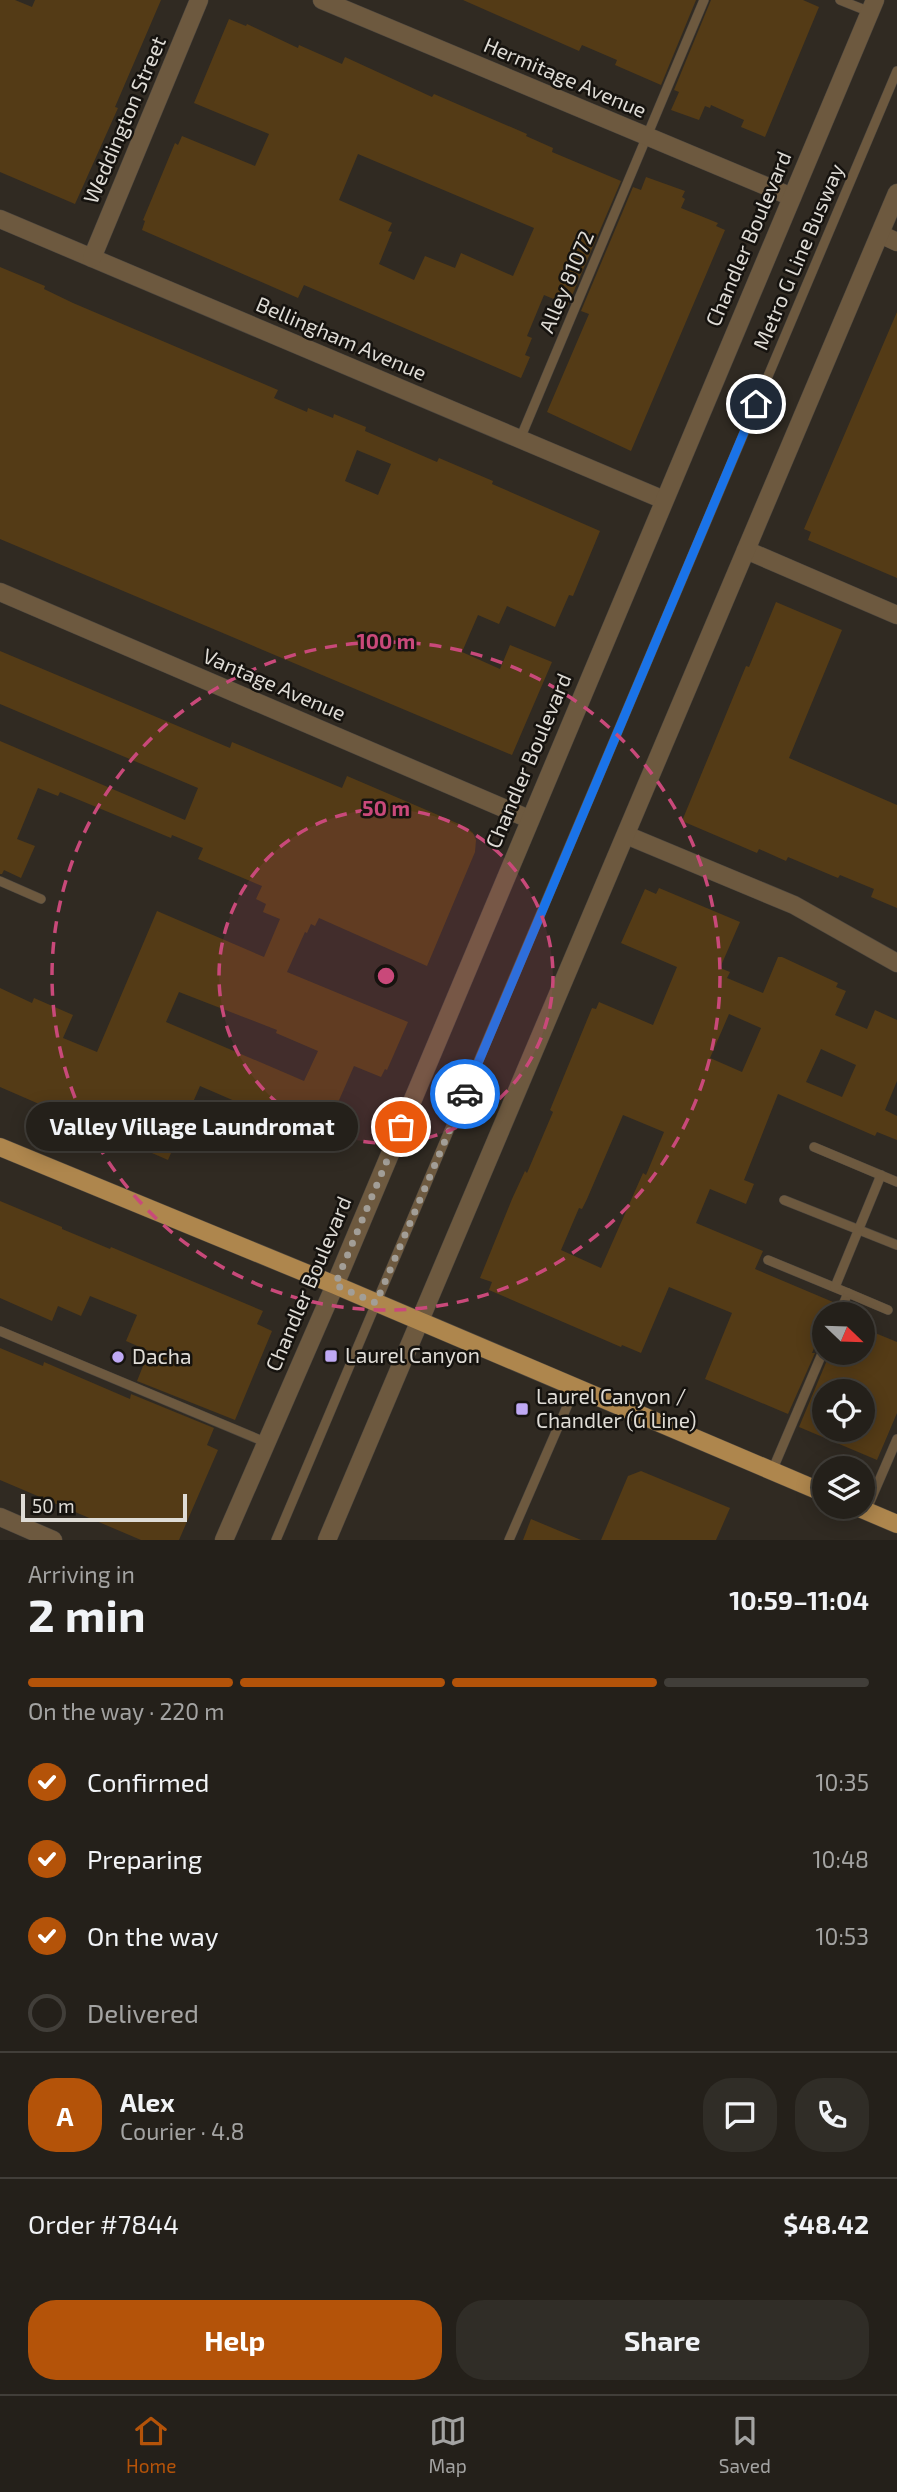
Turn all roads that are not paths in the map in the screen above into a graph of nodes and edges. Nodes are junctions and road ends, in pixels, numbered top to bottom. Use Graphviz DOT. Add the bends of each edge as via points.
graph roads {
  1 [pos="199,0"];
  2 [pos="321,0"];
  3 [pos="704,0"];
  4 [pos="840,0"];
  5 [pos="873,6"];
  6 [pos="897,71"];
  7 [pos="645,137"];
  8 [pos="897,193"];
  9 [pos="792,197"];
  10 [pos="0,219"];
  11 [pos="880,234"];
  12 [pos="897,242"];
  13 [pos="92,258"];
  14 [pos="520,439"];
  15 [pos="664,500"];
  16 [pos="746,550"];
  17 [pos="0,592"];
  18 [pos="897,615"];
  19 [pos="529,819"];
  20 [pos="626,835"];
  21 [pos="0,881"];
  22 [pos="41,899"];
  23 [pos="897,963"];
  24 [pos="0,1147"];
  25 [pos="814,1147"];
  26 [pos="881,1175"];
  27 [pos="897,1182"];
  28 [pos="784,1200"];
  29 [pos="858,1230"];
  30 [pos="897,1245"];
  31 [pos="768,1261"];
  32 [pos="335,1285"];
  33 [pos="835,1287"];
  34 [pos="848,1293"];
  35 [pos="844,1302"];
  36 [pos="376,1303"];
  37 [pos="888,1310"];
  38 [pos="418,1321"];
  39 [pos="0,1331"];
  40 [pos="817,1365"];
  41 [pos="575,1388"];
  42 [pos="897,1439"];
  43 [pos="265,1442"];
  44 [pos="772,1471"];
  45 [pos="875,1482"];
  46 [pos="812,1488"];
  47 [pos="875,1515"];
  48 [pos="0,1517"];
  49 [pos="897,1524"];
  50 [pos="53,1540"];
  51 [pos="224,1540"];
  52 [pos="276,1540"];
  53 [pos="327,1540"];
  54 [pos="509,1540"];
  1 -- 13 [label="street, Weddington Street"];
  2 -- 7 [label="street, Hermitage Avenue"];
  3 -- 7 [label="lane, Alley 81072"];
  4 -- 5 [label="lane"];
  5 -- 9 [label="street, Chandler Boulevard"];
  6 -- 36 [label="lane, Metro G Line Busway"];
  7 -- 9 [label="street, Hermitage Avenue"];
  7 -- 14 [label="lane, Alley 81072"];
  8 -- 11 [label="street"];
  9 -- 15 [label="street, Chandler Boulevard"];
  10 -- 13 [label="street, Bellingham Avenue"];
  11 -- 12 [label="street"];
  11 -- 16 [label="street"];
  13 -- 14 [label="street, Bellingham Avenue"];
  14 -- 15 [label="street, Bellingham Avenue"];
  15 -- 19 [label="street, Chandler Boulevard"];
  16 -- 18 [label="street"];
  16 -- 20 [label="street"];
  17 -- 19 [label="street, Vantage Avenue"];
  19 -- 32 [label="street, Chandler Boulevard"];
  20 -- 23 [label="street" via="794,905"];
  20 -- 38 [label="street"];
  21 -- 22 [label="lane"];
  24 -- 32 [label="main road"];
  25 -- 26 [label="lane"];
  26 -- 27 [label="lane"];
  26 -- 29 [label="lane"];
  28 -- 29 [label="lane"];
  29 -- 30 [label="lane"];
  29 -- 33 [label="lane"];
  31 -- 33 [label="lane"];
  32 -- 36 [label="main road"];
  32 -- 43 [label="street, Chandler Boulevard"];
  33 -- 34 [label="lane"];
  34 -- 35 [label="lane"];
  34 -- 37 [label="lane"];
  36 -- 38 [label="main road"];
  36 -- 52 [label="lane, Metro G Line Busway"];
  38 -- 41 [label="main road"];
  38 -- 53 [label="street"];
  39 -- 43 [label="lane"];
  40 -- 44 [label="lane"];
  41 -- 44 [label="main road"];
  41 -- 54 [label="lane"];
  42 -- 45 [label="lane"];
  43 -- 51 [label="street, Chandler Boulevard"];
  44 -- 46 [label="main road"];
  47 -- 49 [label="main road"];
  48 -- 50 [label="street"];
}
